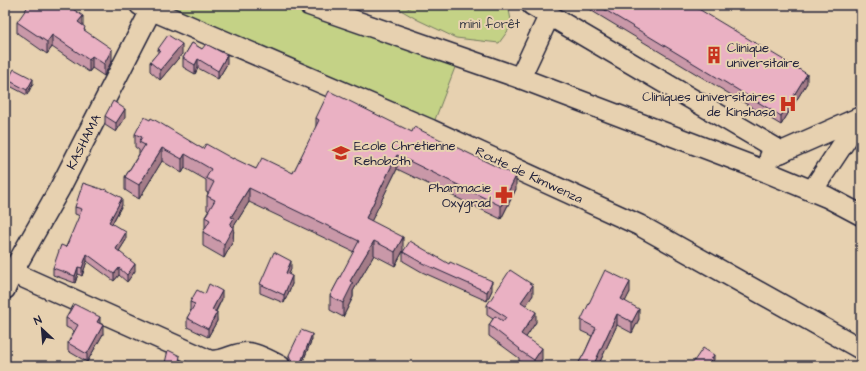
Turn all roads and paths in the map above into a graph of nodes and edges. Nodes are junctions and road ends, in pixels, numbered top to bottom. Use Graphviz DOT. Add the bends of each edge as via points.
graph roads {
  1 [pos="309,5"];
  2 [pos="532,5"];
  3 [pos="146,7"];
  4 [pos="549,16"];
  5 [pos="520,78"];
  6 [pos="861,117"];
  7 [pos="782,152"];
  8 [pos="752,166"];
  9 [pos="812,191"];
  10 [pos="861,215"];
  11 [pos="9,270"];
  12 [pos="5,289"];
  13 [pos="861,349"];
  14 [pos="280,366"];
  1 -- 5 [label="street"];
  2 -- 4 [label="street"];
  3 -- 11 [label="street, KASHAMA" via="60,188"];
  3 -- 13 [label="street, Route de Kimwenza" via="431,130 639,225"];
  4 -- 5 [label="street"];
  4 -- 7 [label="street"];
  5 -- 8 [label="street"];
  6 -- 7 [label="street"];
  6 -- 9 [label="street"];
  7 -- 8 [label="street"];
  8 -- 9 [label="street"];
  9 -- 10 [label="street"];
  11 -- 12 [label="street, KASHAMA"];
  11 -- 14 [label="street" via="208,360 216,361 250,353"];
}
